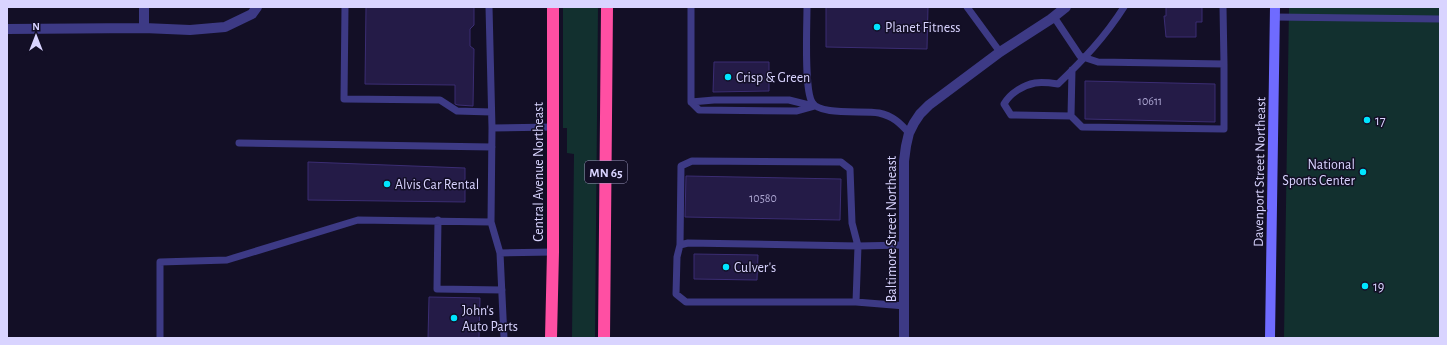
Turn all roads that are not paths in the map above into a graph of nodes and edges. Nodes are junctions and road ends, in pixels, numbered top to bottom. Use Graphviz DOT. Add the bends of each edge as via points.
graph roads {
  1 [pos="144,7"];
  2 [pos="345,7"];
  3 [pos="489,7"];
  4 [pos="553,7"];
  5 [pos="607,7"];
  6 [pos="691,7"];
  7 [pos="807,7"];
  8 [pos="967,7"];
  9 [pos="1066,7"];
  10 [pos="1124,7"];
  11 [pos="1223,7"];
  12 [pos="254,11"];
  13 [pos="1275,12"];
  14 [pos="1054,17"];
  15 [pos="1440,19"];
  16 [pos="144,28"];
  17 [pos="7,29"];
  18 [pos="1000,52"];
  19 [pos="1085,58"];
  20 [pos="1224,64"];
  21 [pos="1072,70"];
  22 [pos="691,102"];
  23 [pos="815,106"];
  24 [pos="491,112"];
  25 [pos="1071,116"];
  26 [pos="553,127"];
  27 [pos="492,128"];
  28 [pos="909,133"];
  29 [pos="239,143"];
  30 [pos="492,147"];
  31 [pos="438,220"];
  32 [pos="492,222"];
  33 [pos="680,245"];
  34 [pos="905,245"];
  35 [pos="858,246"];
  36 [pos="553,252"];
  37 [pos="500,253"];
  38 [pos="502,290"];
  39 [pos="856,302"];
  40 [pos="905,306"];
  41 [pos="160,338"];
  42 [pos="504,338"];
  43 [pos="551,338"];
  44 [pos="604,338"];
  45 [pos="904,338"];
  46 [pos="1270,338"];
  1 -- 16 [label="street"];
  2 -- 24 [label="lane" via="344,99 440,100 456,111"];
  3 -- 24 [label="lane"];
  4 -- 26 [label="highway, Central Avenue Northeast"];
  5 -- 44 [label="highway, MN 65"];
  6 -- 22 [label="lane"];
  7 -- 23 [label="lane" via="808,85 811,101"];
  8 -- 18 [label="lane"];
  9 -- 14 [label="street, Baltimore Street Northeast"];
  10 -- 19 [label="lane" via="1110,29"];
  11 -- 20 [label="lane"];
  12 -- 16 [label="street" via="225,27 190,30"];
  13 -- 15 [label="lane"];
  13 -- 46 [label="street, Davenport Street Northeast"];
  14 -- 18 [label="street, Baltimore Street Northeast"];
  14 -- 19 [label="lane" via="1080,56"];
  16 -- 17 [label="street"];
  18 -- 28 [label="street, Baltimore Street Northeast" via="929,105 917,118"];
  19 -- 20 [label="lane" via="1098,62"];
  19 -- 21 [label="lane"];
  20 -- 25 [label="lane" via="1224,129 1082,127"];
  21 -- 25 [label="lane"];
  21 -- 25 [label="lane" via="1058,84 1036,83 1025,86 1008,97 1004,104 1010,115"];
  22 -- 23 [label="lane" via="789,100"];
  22 -- 23 [label="lane" via="699,110 797,110"];
  23 -- 28 [label="lane" via="828,111 880,113 899,121"];
  24 -- 27 [label="lane"];
  26 -- 27 [label="lane"];
  26 -- 36 [label="highway, Central Avenue Northeast"];
  27 -- 30 [label="lane"];
  28 -- 34 [label="street, Baltimore Street Northeast" via="904,161"];
  29 -- 30 [label="lane"];
  30 -- 32 [label="lane"];
  31 -- 32 [label="lane"];
  31 -- 38 [label="lane" via="437,289"];
  31 -- 41 [label="lane" via="358,220 227,260 160,262"];
  32 -- 37 [label="lane"];
  33 -- 35 [label="lane" via="688,243"];
  33 -- 35 [label="lane" via="680,166 692,161 754,161 841,162 850,169 852,223"];
  33 -- 39 [label="lane" via="676,257 676,294 686,302"];
  34 -- 35 [label="lane"];
  34 -- 40 [label="street, Baltimore Street Northeast"];
  35 -- 39 [label="lane"];
  36 -- 37 [label="lane"];
  36 -- 43 [label="highway, Central Avenue Northeast"];
  37 -- 38 [label="lane"];
  38 -- 42 [label="lane"];
  39 -- 40 [label="lane"];
  40 -- 45 [label="street, Baltimore Street Northeast"];
}
